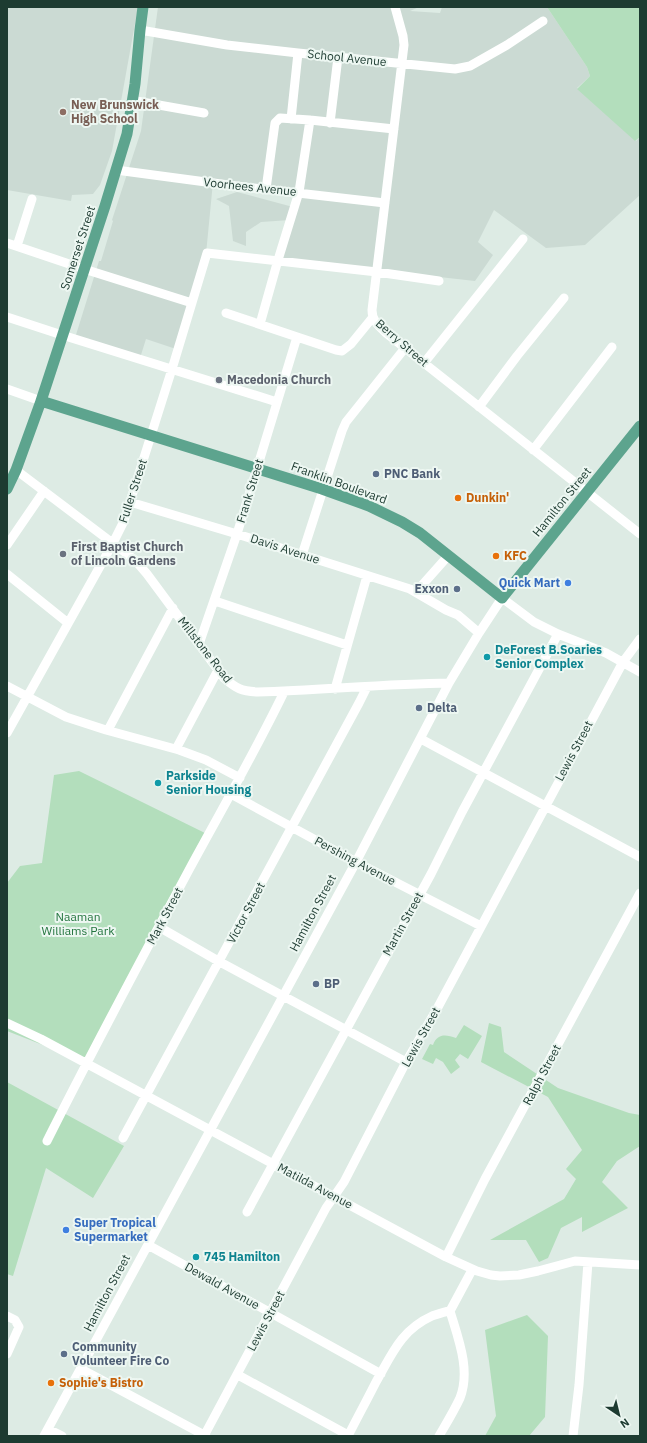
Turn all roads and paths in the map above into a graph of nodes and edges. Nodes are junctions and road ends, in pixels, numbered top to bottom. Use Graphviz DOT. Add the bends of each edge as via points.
graph roads {
  1 [pos="143,7"];
  2 [pos="395,7"];
  3 [pos="543,22"];
  4 [pos="140,30"];
  5 [pos="298,53"];
  6 [pos="338,57"];
  7 [pos="402,64"];
  8 [pos="133,99"];
  9 [pos="204,113"];
  10 [pos="291,119"];
  11 [pos="310,120"];
  12 [pos="330,123"];
  13 [pos="394,129"];
  14 [pos="116,170"];
  15 [pos="266,189"];
  16 [pos="299,192"];
  17 [pos="32,199"];
  18 [pos="385,203"];
  19 [pos="523,239"];
  20 [pos="7,243"];
  21 [pos="17,246"];
  22 [pos="278,260"];
  23 [pos="84,269"];
  24 [pos="376,272"];
  25 [pos="438,281"];
  26 [pos="564,298"];
  27 [pos="192,303"];
  28 [pos="226,313"];
  29 [pos="7,317"];
  30 [pos="373,318"];
  31 [pos="260,324"];
  32 [pos="62,336"];
  33 [pos="297,337"];
  34 [pos="612,347"];
  35 [pos="405,348"];
  36 [pos="424,363"];
  37 [pos="172,369"];
  38 [pos="7,389"];
  39 [pos="41,401"];
  40 [pos="277,402"];
  41 [pos="479,407"];
  42 [pos="640,426"];
  43 [pos="151,435"];
  44 [pos="534,450"];
  45 [pos="257,469"];
  46 [pos="16,470"];
  47 [pos="7,489"];
  48 [pos="322,489"];
  49 [pos="44,491"];
  50 [pos="588,492"];
  51 [pos="130,502"];
  52 [pos="237,534"];
  53 [pos="640,534"];
  54 [pos="113,543"];
  55 [pos="7,545"];
  56 [pos="302,555"];
  57 [pos="448,556"];
  58 [pos="7,574"];
  59 [pos="367,576"];
  60 [pos="416,592"];
  61 [pos="502,598"];
  62 [pos="215,601"];
  63 [pos="173,608"];
  64 [pos="68,623"];
  65 [pos="479,633"];
  66 [pos="558,634"];
  67 [pos="640,639"];
  68 [pos="199,644"];
  69 [pos="347,645"];
  70 [pos="622,662"];
  71 [pos="218,670"];
  72 [pos="640,672"];
  73 [pos="449,683"];
  74 [pos="7,686"];
  75 [pos="367,686"];
  76 [pos="335,689"];
  77 [pos="284,692"];
  78 [pos="27,697"];
  79 [pos="108,730"];
  80 [pos="7,734"];
  81 [pos="420,739"];
  82 [pos="176,749"];
  83 [pos="483,772"];
  84 [pos="240,778"];
  85 [pos="231,794"];
  86 [pos="545,805"];
  87 [pos="292,827"];
  88 [pos="640,856"];
  89 [pos="356,862"];
  90 [pos="640,893"];
  91 [pos="419,895"];
  92 [pos="481,926"];
  93 [pos="159,927"];
  94 [pos="220,962"];
  95 [pos="283,995"];
  96 [pos="7,1024"];
  97 [pos="346,1029"];
  98 [pos="406,1062"];
  99 [pos="86,1063"];
  100 [pos="147,1095"];
  101 [pos="210,1130"];
  102 [pos="122,1138"];
  103 [pos="47,1141"];
  104 [pos="273,1164"];
  105 [pos="334,1196"];
  106 [pos="247,1212"];
  107 [pos="148,1245"];
  108 [pos="446,1257"];
  109 [pos="588,1262"];
  110 [pos="640,1265"];
  111 [pos="472,1270"];
  112 [pos="450,1311"];
  113 [pos="271,1313"];
  114 [pos="7,1316"];
  115 [pos="7,1354"];
  116 [pos="81,1369"];
  117 [pos="381,1374"];
  118 [pos="238,1375"];
  119 [pos="46,1432"];
  120 [pos="348,1435"];
  121 [pos="62,1436"];
  122 [pos="205,1436"];
  123 [pos="439,1436"];
  124 [pos="572,1436"];
  1 -- 4 [label="main road, Somerset Street"];
  2 -- 7 [label="street, Berry Street" via="403,36"];
  3 -- 7 [label="street, School Avenue" via="470,66 455,69"];
  4 -- 5 [label="street, School Avenue" via="227,45"];
  4 -- 8 [label="main road, Somerset Street"];
  5 -- 6 [label="street, School Avenue"];
  5 -- 10 [label="street"];
  6 -- 7 [label="street, School Avenue"];
  6 -- 12 [label="street"];
  7 -- 13 [label="street, Berry Street"];
  8 -- 9 [label="street"];
  8 -- 14 [label="main road, Somerset Street" via="127,134"];
  10 -- 11 [label="street"];
  10 -- 15 [label="street" via="280,118 275,122"];
  11 -- 12 [label="street"];
  11 -- 16 [label="street"];
  12 -- 13 [label="street"];
  13 -- 18 [label="street, Berry Street"];
  14 -- 15 [label="street, Voorhees Avenue"];
  14 -- 23 [label="main road, Somerset Street"];
  15 -- 16 [label="street, Voorhees Avenue"];
  16 -- 18 [label="street, Voorhees Avenue"];
  16 -- 22 [label="street"];
  17 -- 21 [label="street"];
  18 -- 24 [label="street, Berry Street"];
  19 -- 36 [label="street"];
  20 -- 21 [label="street"];
  21 -- 23 [label="street"];
  22 -- 24 [label="street"];
  22 -- 27 [label="street, Fuller Street" via="207,253"];
  22 -- 31 [label="street"];
  23 -- 27 [label="street"];
  23 -- 32 [label="main road, Somerset Street"];
  24 -- 25 [label="street"];
  24 -- 30 [label="street, Berry Street"];
  26 -- 41 [label="street"];
  27 -- 37 [label="street, Fuller Street"];
  28 -- 31 [label="street"];
  29 -- 32 [label="street"];
  30 -- 33 [label="street" via="342,351"];
  30 -- 35 [label="street, Berry Street"];
  31 -- 33 [label="street"];
  32 -- 37 [label="street"];
  32 -- 39 [label="main road, Somerset Street"];
  33 -- 40 [label="street, Frank Street"];
  34 -- 44 [label="street"];
  35 -- 36 [label="street, Berry Street"];
  35 -- 48 [label="street" via="346,422"];
  36 -- 41 [label="street, Berry Street"];
  37 -- 40 [label="street"];
  37 -- 43 [label="street, Fuller Street"];
  38 -- 39 [label="street"];
  39 -- 43 [label="main road, Franklin Boulevard"];
  39 -- 46 [label="main road, Somerset Street"];
  40 -- 45 [label="street, Frank Street"];
  41 -- 44 [label="street, Berry Street"];
  42 -- 50 [label="main road, Hamilton Street"];
  43 -- 45 [label="main road, Franklin Boulevard"];
  43 -- 51 [label="street, Fuller Street"];
  44 -- 50 [label="street, Berry Street"];
  45 -- 48 [label="main road, Franklin Boulevard"];
  45 -- 52 [label="street, Frank Street"];
  46 -- 47 [label="main road, Somerset Street"];
  46 -- 49 [label="street, Millstone Road"];
  48 -- 56 [label="street"];
  48 -- 57 [label="main road, Franklin Boulevard" via="369,506 402,522"];
  49 -- 54 [label="street, Millstone Road"];
  49 -- 55 [label="street"];
  50 -- 53 [label="street, Berry Street"];
  50 -- 61 [label="main road, Hamilton Street"];
  51 -- 52 [label="street, Davis Avenue"];
  51 -- 54 [label="street, Fuller Street"];
  52 -- 56 [label="street, Davis Avenue"];
  52 -- 62 [label="street, Frank Street"];
  54 -- 63 [label="street, Millstone Road" via="135,560"];
  54 -- 64 [label="street, Fuller Street"];
  56 -- 59 [label="street, Davis Avenue"];
  57 -- 60 [label="street"];
  57 -- 61 [label="main road, Franklin Boulevard"];
  58 -- 64 [label="street"];
  59 -- 60 [label="street, Davis Avenue"];
  59 -- 69 [label="street"];
  60 -- 65 [label="street, Davis Avenue" via="458,615"];
  61 -- 65 [label="street, Hamilton Street"];
  61 -- 66 [label="street, Franklin Boulevard" via="534,622"];
  62 -- 68 [label="street, Frank Street"];
  62 -- 69 [label="street"];
  63 -- 68 [label="street, Millstone Road"];
  63 -- 79 [label="street"];
  64 -- 78 [label="street, Fuller Street"];
  65 -- 73 [label="street, Hamilton Street"];
  66 -- 70 [label="street, Franklin Boulevard" via="606,652"];
  66 -- 83 [label="street, Martin Street"];
  67 -- 70 [label="street, Lewis Street"];
  68 -- 71 [label="street, Millstone Road"];
  69 -- 76 [label="street"];
  70 -- 72 [label="street, Franklin Boulevard"];
  70 -- 86 [label="street, Lewis Street"];
  71 -- 77 [label="street, Millstone Road" via="236,689 246,692"];
  71 -- 82 [label="street"];
  73 -- 75 [label="street, Millstone Road"];
  73 -- 81 [label="street, Hamilton Street"];
  74 -- 78 [label="street"];
  75 -- 76 [label="street, Millstone Road"];
  75 -- 87 [label="street, Victor Street"];
  76 -- 77 [label="street, Millstone Road"];
  77 -- 84 [label="street, Mark Street"];
  78 -- 79 [label="street" via="66,717"];
  78 -- 80 [label="street, Fuller Street"];
  79 -- 82 [label="street"];
  81 -- 83 [label="street"];
  81 -- 89 [label="street, Hamilton Street"];
  82 -- 84 [label="street" via="206,760"];
  83 -- 86 [label="street"];
  83 -- 91 [label="street, Martin Street"];
  84 -- 85 [label="street, Mark Street"];
  85 -- 87 [label="street, Pershing Avenue"];
  85 -- 93 [label="street, Mark Street"];
  86 -- 88 [label="street"];
  86 -- 92 [label="street, Lewis Street"];
  87 -- 89 [label="street, Pershing Avenue"];
  87 -- 94 [label="street, Victor Street"];
  89 -- 91 [label="street, Pershing Avenue"];
  89 -- 95 [label="street, Hamilton Street"];
  90 -- 108 [label="street, Ralph Street" via="485,1179"];
  91 -- 92 [label="street, Pershing Avenue"];
  91 -- 97 [label="street, Martin Street"];
  92 -- 98 [label="street, Lewis Street"];
  93 -- 94 [label="street"];
  93 -- 99 [label="street, Mark Street"];
  94 -- 95 [label="street"];
  94 -- 100 [label="street, Victor Street"];
  95 -- 97 [label="street"];
  95 -- 101 [label="street, Hamilton Street"];
  96 -- 99 [label="street, Matilda Avenue"];
  97 -- 98 [label="street"];
  97 -- 104 [label="street, Martin Street"];
  98 -- 105 [label="street, Lewis Street" via="344,1182"];
  99 -- 100 [label="street, Matilda Avenue"];
  99 -- 103 [label="street, Mark Street"];
  100 -- 101 [label="street, Matilda Avenue"];
  100 -- 102 [label="street, Victor Street"];
  101 -- 104 [label="street, Matilda Avenue"];
  101 -- 107 [label="street, Hamilton Street"];
  104 -- 105 [label="street, Matilda Avenue"];
  104 -- 106 [label="street, Martin Street"];
  105 -- 108 [label="street, Matilda Avenue"];
  105 -- 113 [label="street, Lewis Street"];
  107 -- 113 [label="street, Dewald Avenue"];
  107 -- 116 [label="street, Hamilton Street"];
  108 -- 111 [label="street, Matilda Avenue"];
  109 -- 110 [label="street, Matilda Avenue"];
  109 -- 111 [label="street, Matilda Avenue" via="574,1261 519,1275 491,1275"];
  109 -- 124 [label="street" via="579,1385"];
  111 -- 112 [label="street"];
  112 -- 117 [label="street" via="424,1320 406,1333"];
  112 -- 123 [label="street" via="465,1374 460,1398"];
  113 -- 117 [label="street, Dewald Avenue"];
  113 -- 118 [label="street, Lewis Street"];
  114 -- 115 [label="street" via="18,1323 18,1331"];
  116 -- 119 [label="street, Hamilton Street"];
  116 -- 122 [label="street"];
  117 -- 120 [label="street"];
  118 -- 120 [label="street"];
  118 -- 122 [label="street, Lewis Street"];
  119 -- 121 [label="street"];
}
